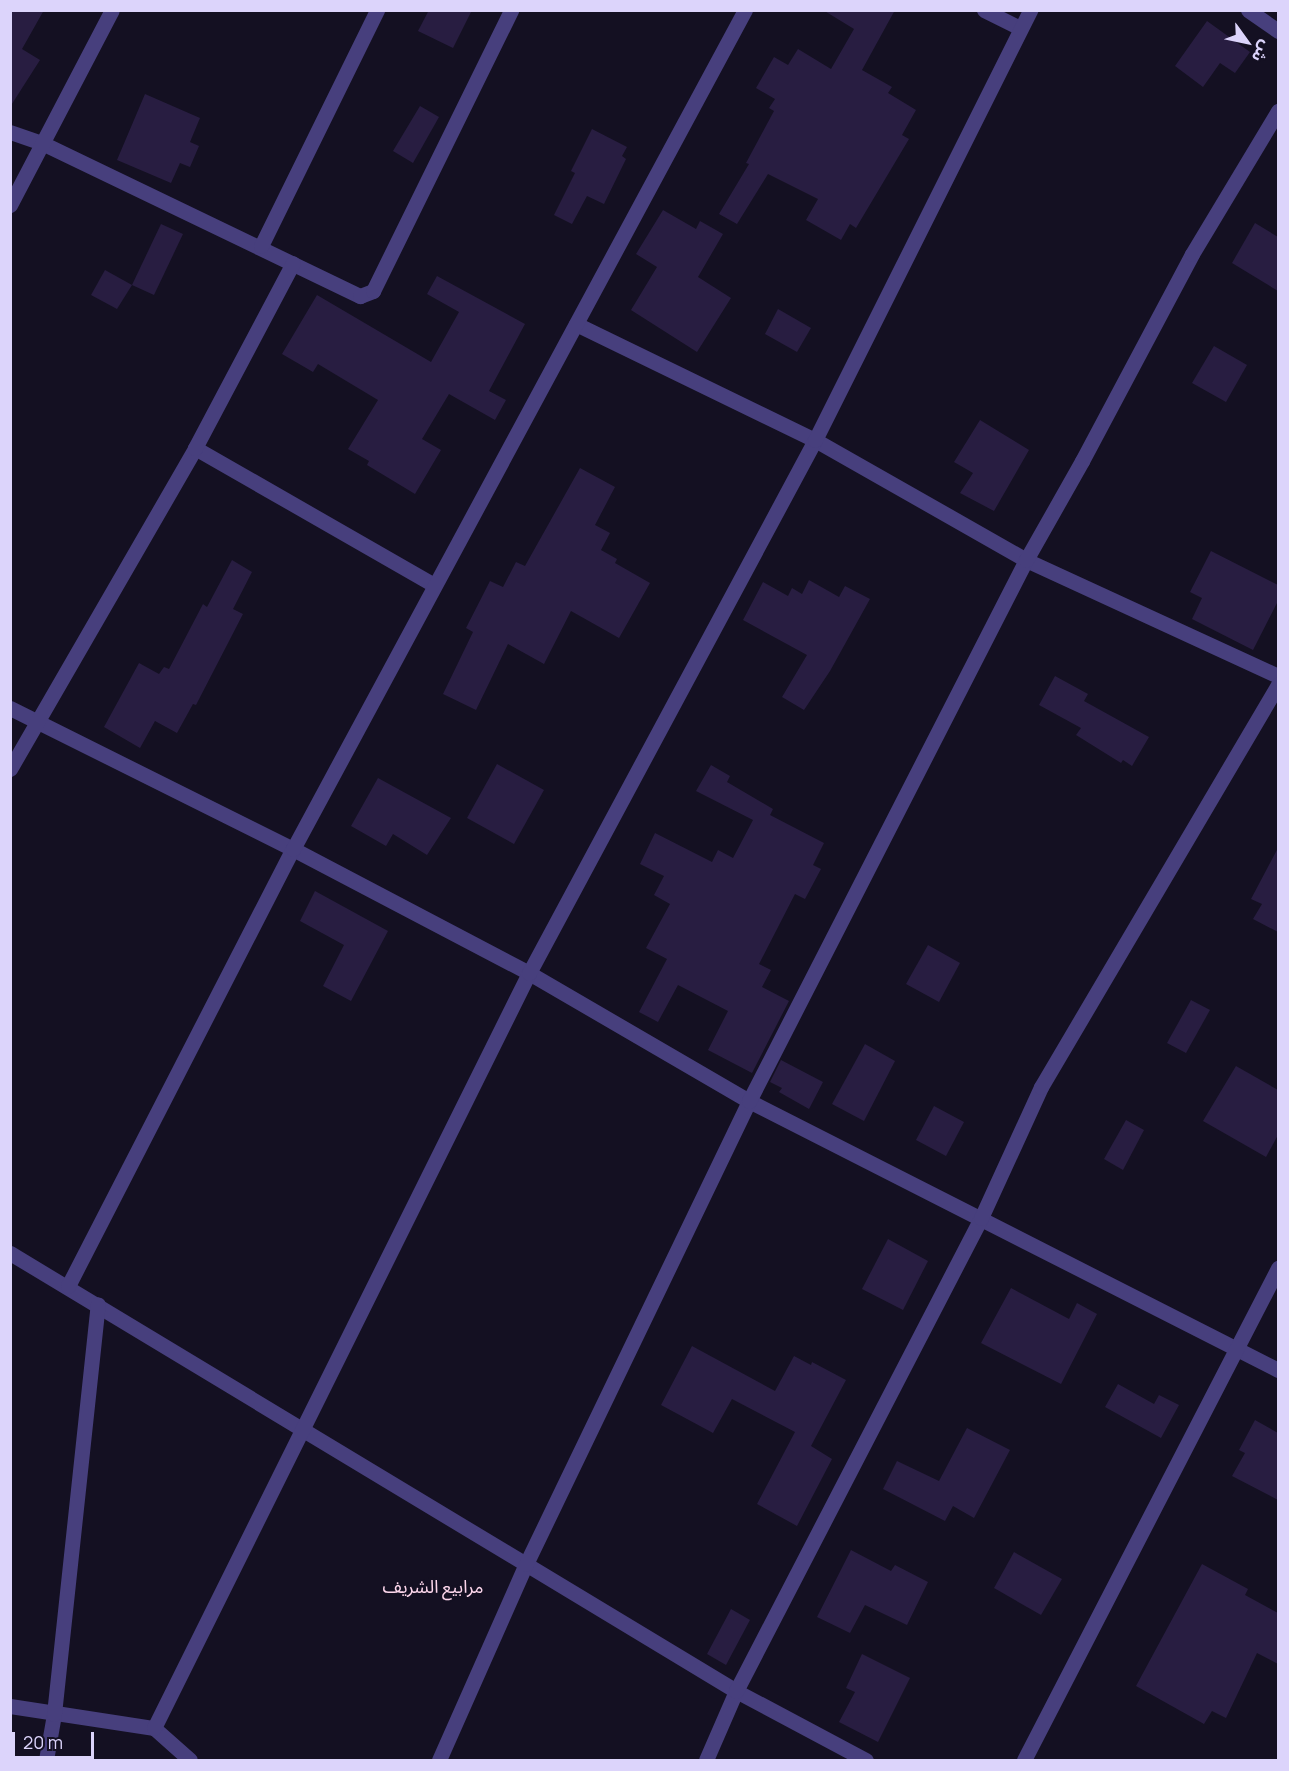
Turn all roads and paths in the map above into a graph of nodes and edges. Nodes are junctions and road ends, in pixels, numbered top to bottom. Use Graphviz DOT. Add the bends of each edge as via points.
graph roads {
  1 [pos="112,10"];
  2 [pos="377,10"];
  3 [pos="511,10"];
  4 [pos="745,10"];
  5 [pos="984,10"];
  6 [pos="1030,10"];
  7 [pos="1248,10"];
  8 [pos="1020,28"];
  9 [pos="1278,31"];
  10 [pos="1278,111"];
  11 [pos="10,132"];
  12 [pos="44,144"];
  13 [pos="10,205"];
  14 [pos="261,246"];
  15 [pos="293,263"];
  16 [pos="576,324"];
  17 [pos="815,440"];
  18 [pos="195,448"];
  19 [pos="1026,560"];
  20 [pos="434,585"];
  21 [pos="1278,676"];
  22 [pos="1278,685"];
  23 [pos="10,708"];
  24 [pos="38,721"];
  25 [pos="10,769"];
  26 [pos="293,849"];
  27 [pos="529,973"];
  28 [pos="749,1101"];
  29 [pos="981,1218"];
  30 [pos="10,1253"];
  31 [pos="1278,1268"];
  32 [pos="68,1287"];
  33 [pos="98,1304"];
  34 [pos="1238,1348"];
  35 [pos="1278,1370"];
  36 [pos="303,1431"];
  37 [pos="526,1564"];
  38 [pos="736,1690"];
  39 [pos="10,1706"];
  40 [pos="54,1714"];
  41 [pos="154,1728"];
  42 [pos="46,1761"];
  43 [pos="190,1761"];
  44 [pos="439,1761"];
  45 [pos="706,1761"];
  46 [pos="866,1761"];
  47 [pos="1024,1761"];
  1 -- 12 [label="street"];
  2 -- 14 [label="street"];
  3 -- 15 [label="street" via="373,291 360,296"];
  4 -- 16 [label="street"];
  5 -- 8 [label="street"];
  6 -- 8 [label="street"];
  7 -- 9 [label="street"];
  8 -- 17 [label="street"];
  10 -- 19 [label="street" via="1192,254"];
  11 -- 12 [label="street"];
  12 -- 13 [label="street"];
  12 -- 14 [label="street"];
  14 -- 15 [label="street"];
  15 -- 18 [label="street"];
  16 -- 17 [label="street"];
  16 -- 20 [label="street"];
  17 -- 19 [label="street"];
  17 -- 27 [label="street"];
  18 -- 20 [label="street"];
  18 -- 24 [label="street"];
  19 -- 21 [label="street"];
  19 -- 28 [label="street"];
  20 -- 26 [label="street"];
  22 -- 29 [label="street" via="1041,1087"];
  23 -- 24 [label="street"];
  24 -- 25 [label="street"];
  24 -- 26 [label="street"];
  26 -- 27 [label="street"];
  26 -- 32 [label="street"];
  27 -- 28 [label="street"];
  27 -- 36 [label="street"];
  28 -- 29 [label="street"];
  28 -- 37 [label="street"];
  29 -- 34 [label="street"];
  29 -- 38 [label="street"];
  30 -- 32 [label="street"];
  31 -- 34 [label="street"];
  32 -- 33 [label="street"];
  33 -- 36 [label="street"];
  33 -- 40 [label="street"];
  34 -- 35 [label="street"];
  34 -- 47 [label="street"];
  36 -- 37 [label="street"];
  36 -- 41 [label="street"];
  37 -- 38 [label="street"];
  37 -- 44 [label="street"];
  38 -- 45 [label="street"];
  38 -- 46 [label="street"];
  39 -- 40 [label="street"];
  40 -- 41 [label="street"];
  40 -- 42 [label="street"];
  41 -- 43 [label="street"];
}
